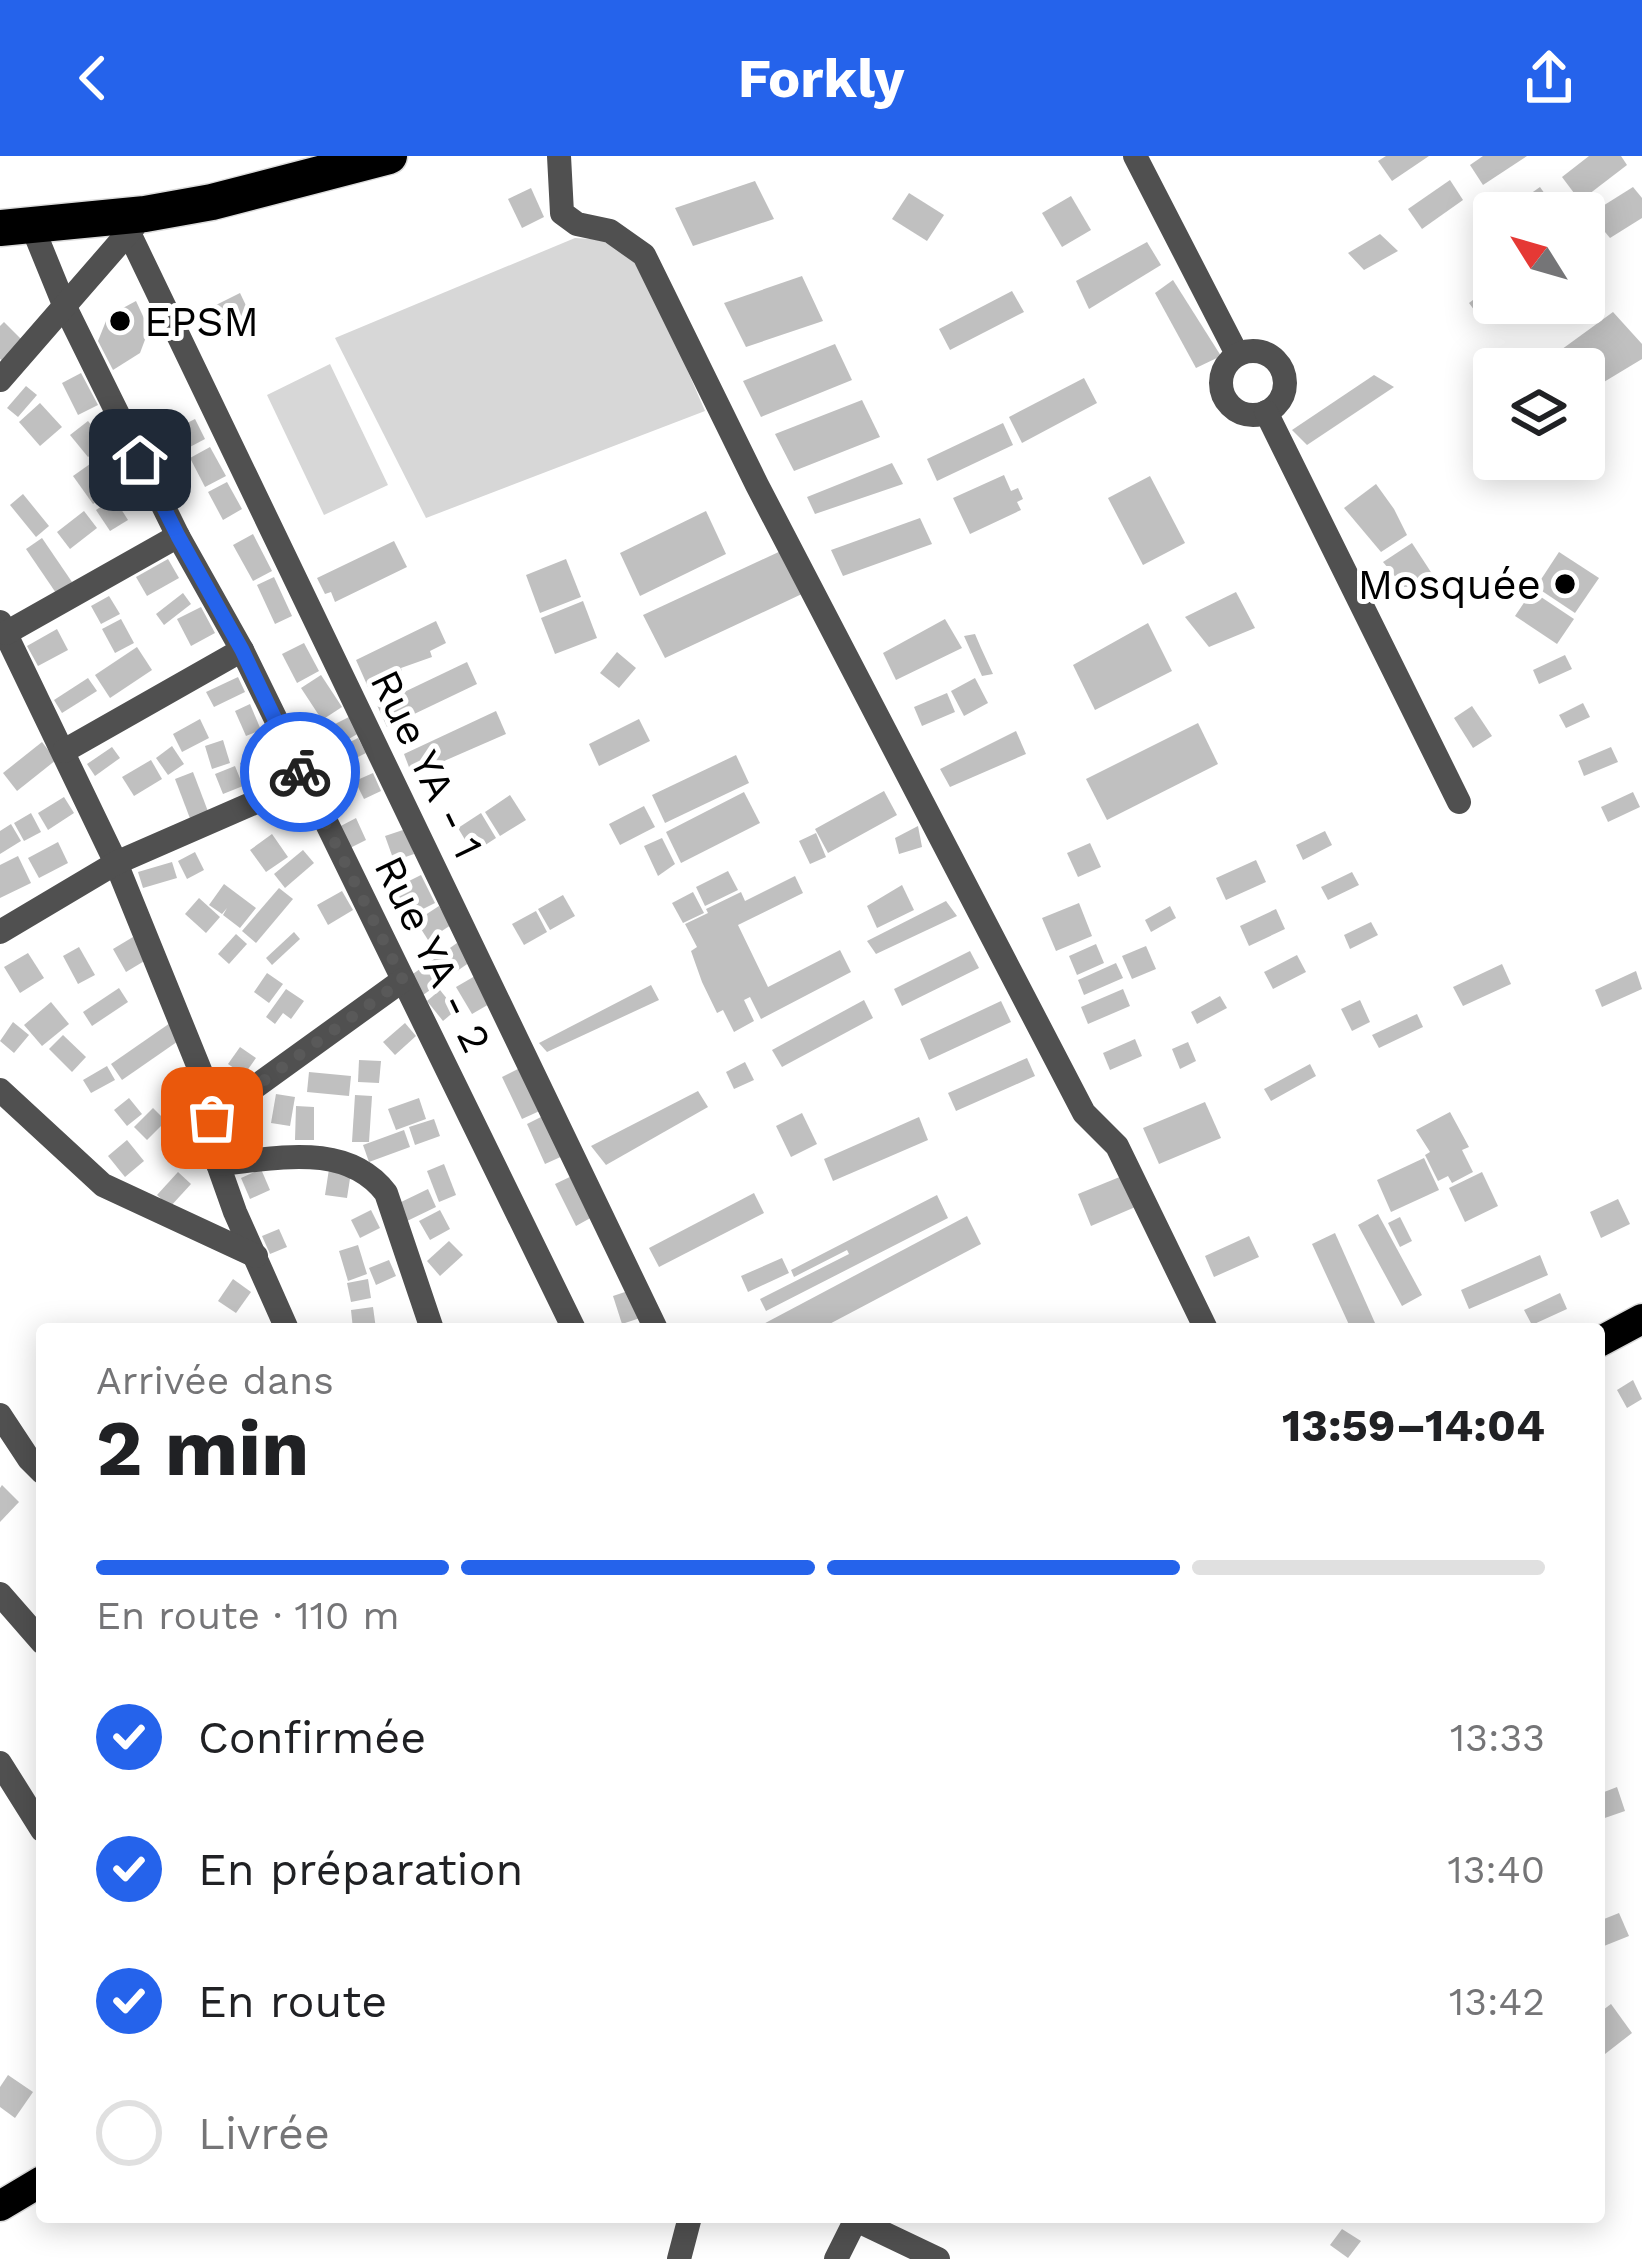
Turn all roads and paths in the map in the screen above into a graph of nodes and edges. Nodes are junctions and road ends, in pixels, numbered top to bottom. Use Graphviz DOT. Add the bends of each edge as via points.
graph roads {
  1 [pos="389,156"];
  2 [pos="560,156"];
  3 [pos="1135,156"];
  4 [pos="137,223"];
  5 [pos="16,227"];
  6 [pos="65,307"];
  7 [pos="1237,354"];
  8 [pos="0,380"];
  9 [pos="1266,412"];
  10 [pos="178,536"];
  11 [pos="3,627"];
  12 [pos="242,650"];
  13 [pos="64,751"];
  14 [pos="304,781"];
  15 [pos="1459,802"];
  16 [pos="116,863"];
  17 [pos="0,932"];
  18 [pos="403,980"];
  19 [pos="0,1090"];
  20 [pos="212,1118"];
  21 [pos="218,1164"];
  22 [pos="256,1256"];
  23 [pos="1642,1319"];
  24 [pos="284,1323"];
  25 [pos="430,1323"];
  26 [pos="571,1323"];
  27 [pos="653,1323"];
  28 [pos="1204,1323"];
  29 [pos="1605,1339"];
  30 [pos="0,1415"];
  31 [pos="36,1466"];
  32 [pos="0,1594"];
  33 [pos="36,1635"];
  34 [pos="0,1763"];
  35 [pos="36,1820"];
  36 [pos="36,2184"];
  37 [pos="0,2206"];
  38 [pos="688,2223"];
  39 [pos="854,2223"];
  40 [pos="864,2223"];
  41 [pos="679,2259"];
  42 [pos="836,2259"];
  43 [pos="938,2259"];
  1 -- 4 [label="highway"];
  2 -- 28 [label="street" via="562,213 644,255 1084,1113 1117,1146"];
  3 -- 7 [label="street"];
  4 -- 5 [label="highway"];
  4 -- 6 [label="street"];
  4 -- 27 [label="street, Rue YA - 1"];
  5 -- 6 [label="street, Rue YA - 2"];
  6 -- 8 [label="street"];
  6 -- 10 [label="street, Rue YA - 2"];
  7 -- 9 [label="street" via="1222,371 1222,394 1236,412"];
  7 -- 9 [label="street" via="1260,351 1279,362 1286,384"];
  9 -- 15 [label="street"];
  10 -- 11 [label="street"];
  10 -- 12 [label="street, Rue YA - 2"];
  11 -- 13 [label="street"];
  12 -- 13 [label="street"];
  12 -- 14 [label="street, Rue YA - 2"];
  13 -- 16 [label="street"];
  14 -- 16 [label="street"];
  14 -- 18 [label="street, Rue YA - 2"];
  16 -- 17 [label="street"];
  16 -- 20 [label="street"];
  18 -- 20 [label="street"];
  18 -- 26 [label="street, Rue YA - 2"];
  19 -- 22 [label="street" via="103,1185"];
  20 -- 21 [label="street"];
  21 -- 22 [label="street"];
  21 -- 25 [label="street" via="334,1159 374,1178"];
  22 -- 24 [label="street"];
  23 -- 29 [label="main road"];
  30 -- 31 [label="street"];
  32 -- 33 [label="street"];
  34 -- 35 [label="street"];
  36 -- 37 [label="main road"];
  38 -- 41 [label="street"];
  39 -- 42 [label="street"];
  40 -- 43 [label="street"];
}
